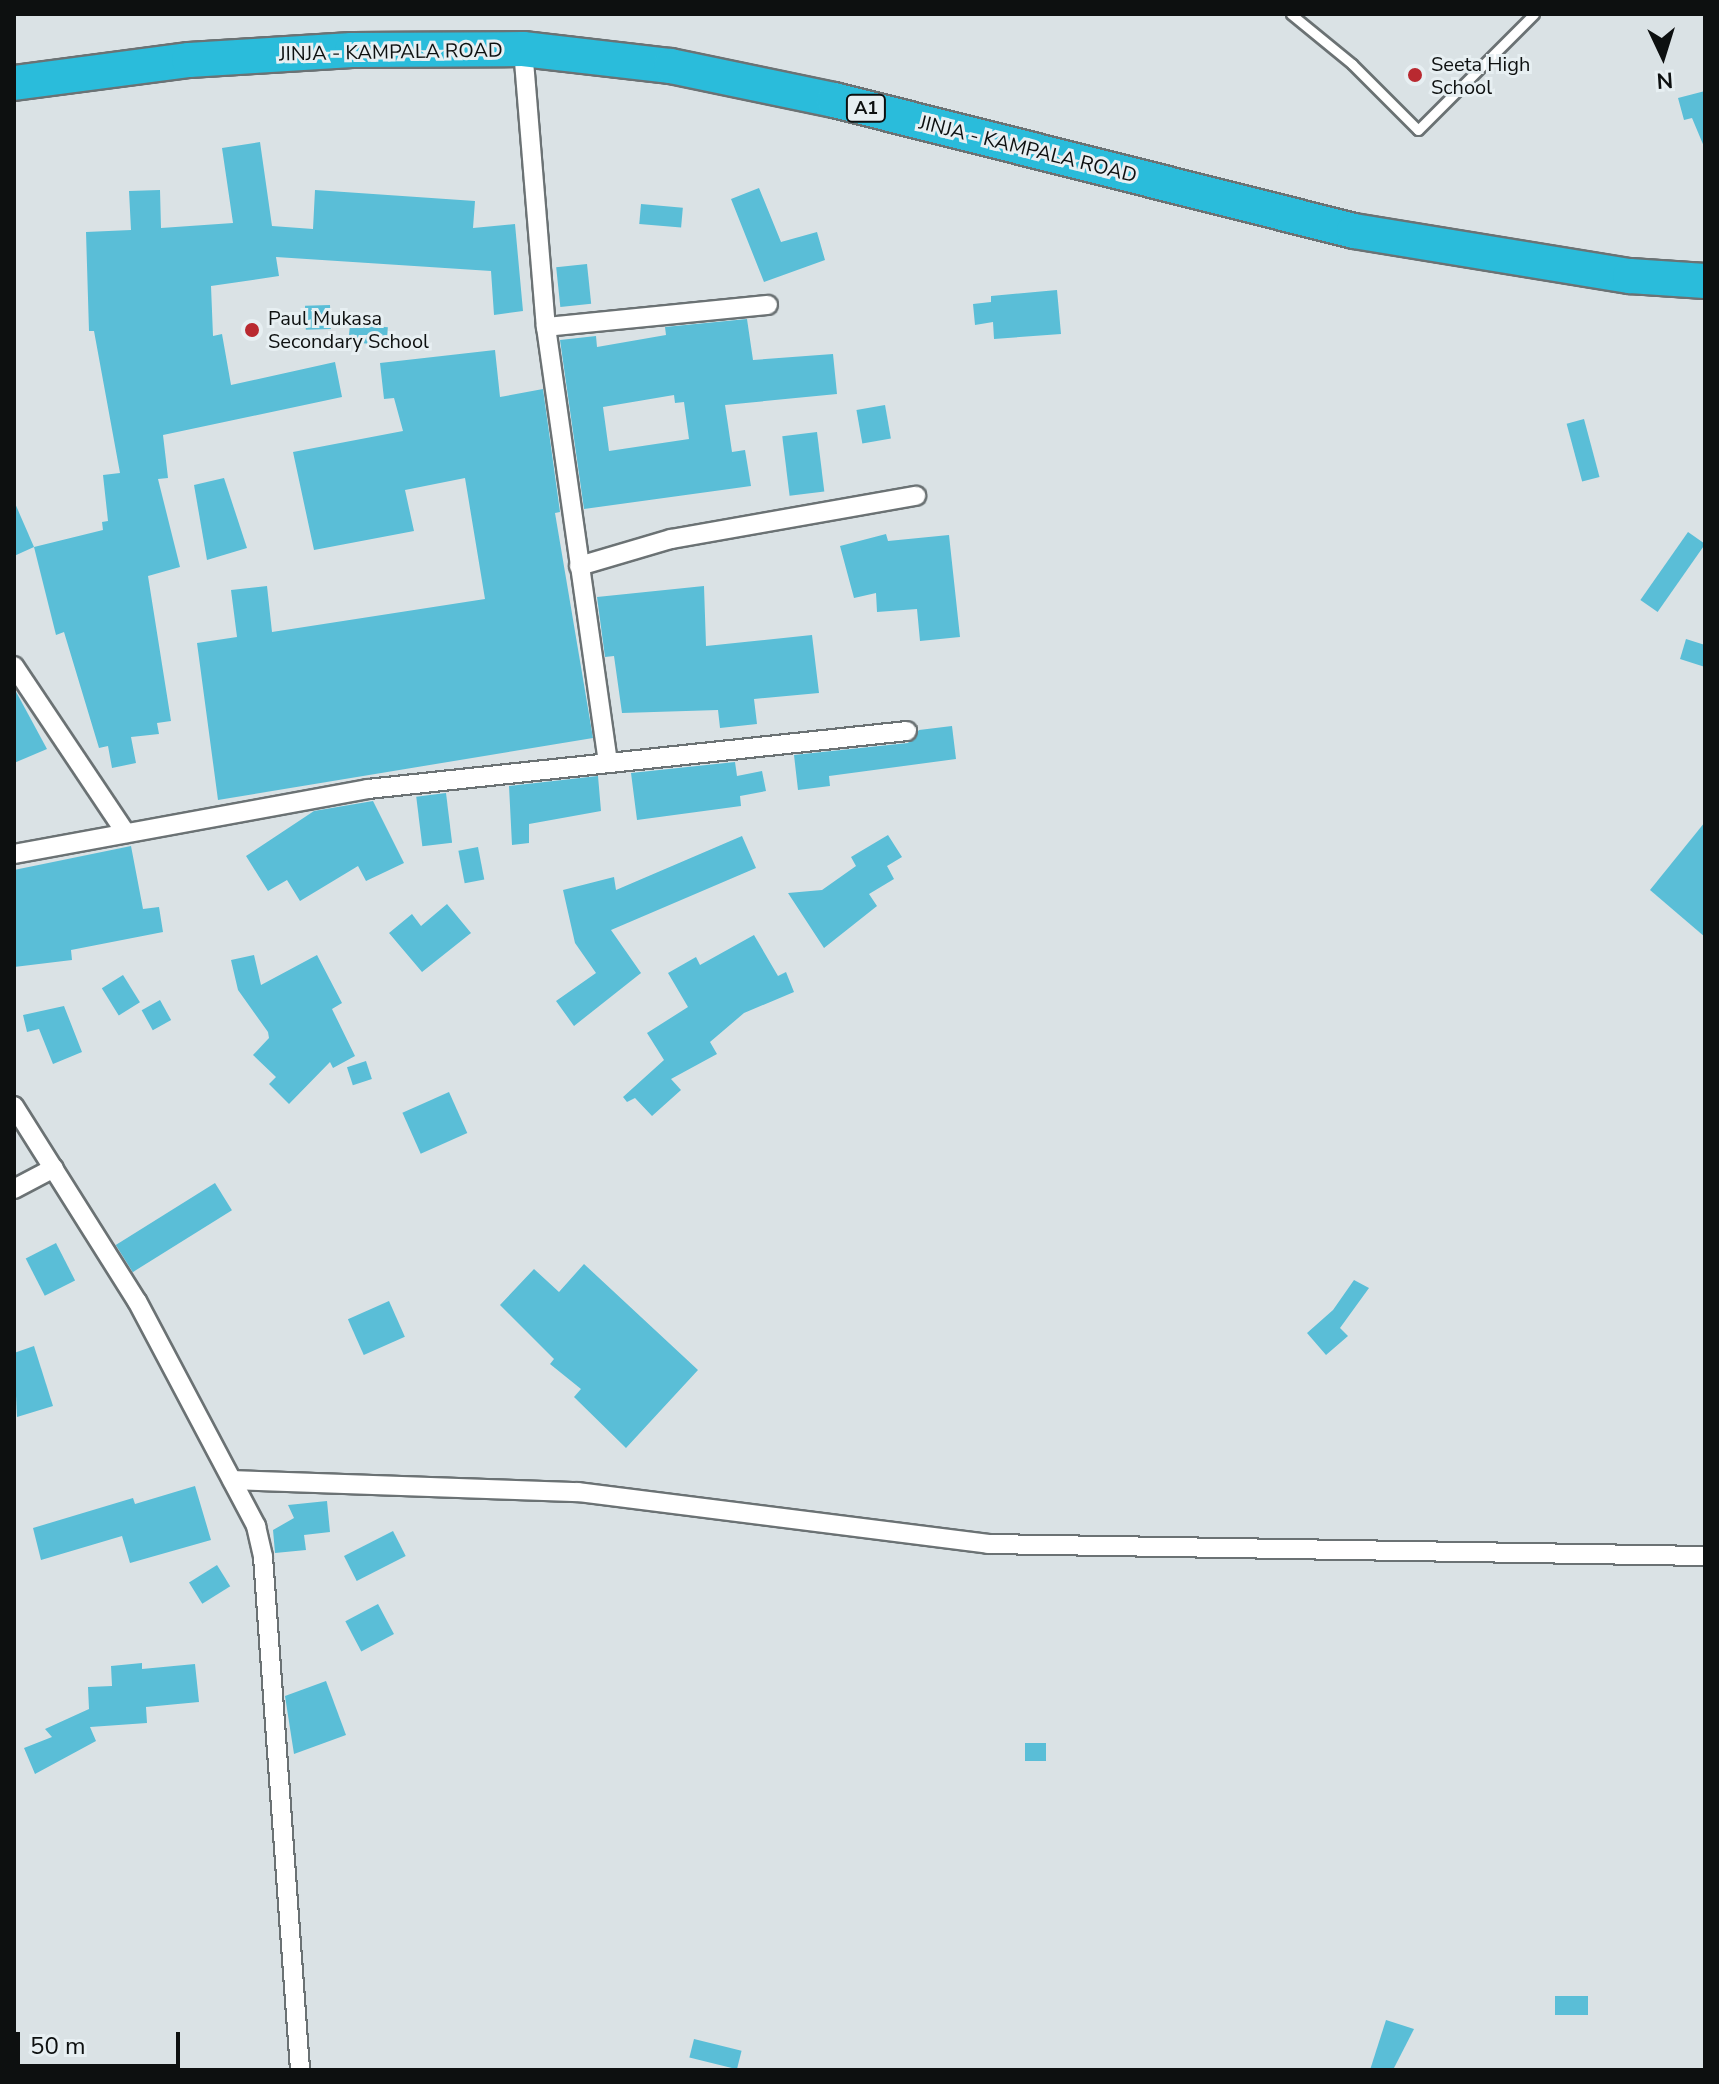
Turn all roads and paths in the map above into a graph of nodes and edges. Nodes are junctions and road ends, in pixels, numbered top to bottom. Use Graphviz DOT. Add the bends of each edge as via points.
graph roads {
  1 [pos="1291,14"];
  2 [pos="1534,14"];
  3 [pos="523,49"];
  4 [pos="14,83"];
  5 [pos="1705,281"];
  6 [pos="768,305"];
  7 [pos="546,327"];
  8 [pos="916,496"];
  9 [pos="579,566"];
  10 [pos="14,666"];
  11 [pos="907,731"];
  12 [pos="608,760"];
  13 [pos="126,833"];
  14 [pos="14,854"];
  15 [pos="14,1106"];
  16 [pos="54,1168"];
  17 [pos="14,1189"];
  18 [pos="232,1480"];
  19 [pos="1705,1556"];
  20 [pos="300,2070"];
  1 -- 2 [label="lane" via="1352,64 1418,130"];
  3 -- 4 [label="highway, JINJA - KAMPALA ROAD / A1" via="352,50 189,60"];
  3 -- 5 [label="highway, JINJA - KAMPALA ROAD / A1" via="671,66 834,100 1354,231 1630,276"];
  3 -- 7 [label="street"];
  6 -- 7 [label="street"];
  7 -- 9 [label="street"];
  8 -- 9 [label="street" via="671,539"];
  9 -- 12 [label="street"];
  10 -- 13 [label="street"];
  11 -- 12 [label="street"];
  12 -- 13 [label="street" via="486,780 368,789"];
  13 -- 14 [label="street"];
  15 -- 16 [label="street"];
  16 -- 17 [label="street"];
  16 -- 18 [label="street" via="137,1301"];
  18 -- 19 [label="street" via="578,1492 988,1544"];
  18 -- 20 [label="street" via="256,1526 263,1557"];
}
